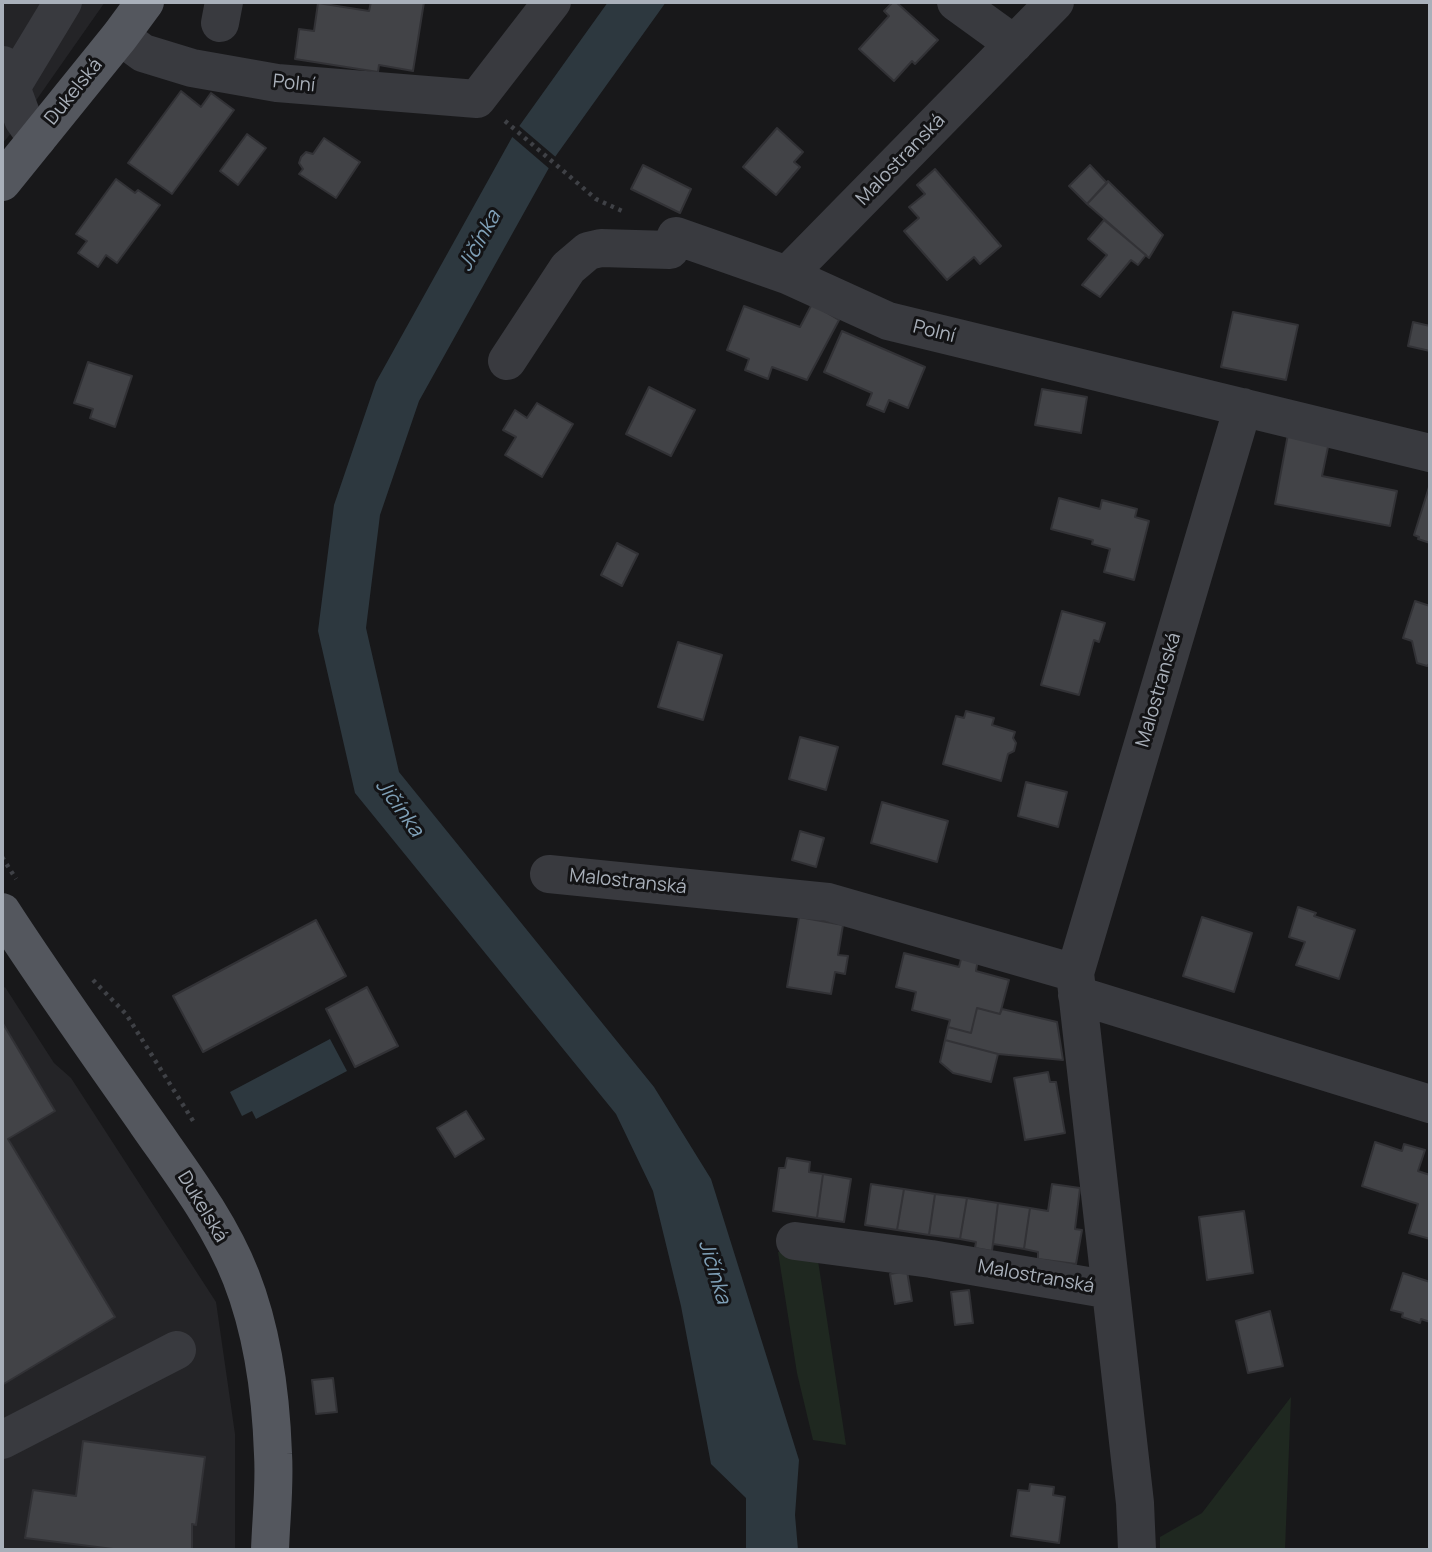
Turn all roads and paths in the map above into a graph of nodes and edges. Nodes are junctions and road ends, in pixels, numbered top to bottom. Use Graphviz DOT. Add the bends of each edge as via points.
graph roads {
  1 [pos="63,2"];
  2 [pos="145,2"];
  3 [pos="552,2"];
  4 [pos="956,2"];
  5 [pos="1055,2"];
  6 [pos="120,36"];
  7 [pos="1014,44"];
  8 [pos="7,75"];
  9 [pos="489,108"];
  10 [pos="37,139"];
  11 [pos="2,182"];
  12 [pos="596,199"];
  13 [pos="788,275"];
  14 [pos="507,361"];
  15 [pos="1243,407"];
  16 [pos="1430,453"];
  17 [pos="549,874"];
  18 [pos="2,912"];
  19 [pos="1076,984"];
  20 [pos="1430,1104"];
  21 [pos="794,1241"];
  22 [pos="1111,1290"];
  23 [pos="177,1350"];
  24 [pos="2,1440"];
  25 [pos="270,1550"];
  26 [pos="1137,1550"];
  1 -- 8 [label="street"];
  2 -- 6 [label="main road, Dukelská"];
  3 -- 9 [label="street"];
  4 -- 7 [label="street"];
  5 -- 7 [label="street, Malostranská"];
  6 -- 9 [label="street, Polní" via="143,53 192,68"];
  6 -- 10 [label="main road, Dukelská"];
  7 -- 13 [label="street, Malostranská"];
  8 -- 10 [label="street" via="23,119"];
  9 -- 12 [label="path"];
  10 -- 11 [label="main road, Dukelská"];
  13 -- 14 [label="street, Polní" via="676,236 670,250 588,251 568,268"];
  13 -- 15 [label="street, Polní" via="888,321"];
  15 -- 16 [label="street, Polní"];
  15 -- 19 [label="street, Malostranská"];
  17 -- 19 [label="street, Malostranská" via="828,902"];
  18 -- 25 [label="main road, Dukelská" via="195,1192 241,1276 265,1367 270,1412 274,1457"];
  19 -- 20 [label="street, Malostranská"];
  19 -- 22 [label="street, Malostranská"];
  21 -- 22 [label="street, Malostranská"];
  22 -- 26 [label="street, Malostranská"];
  23 -- 24 [label="street"];
}
